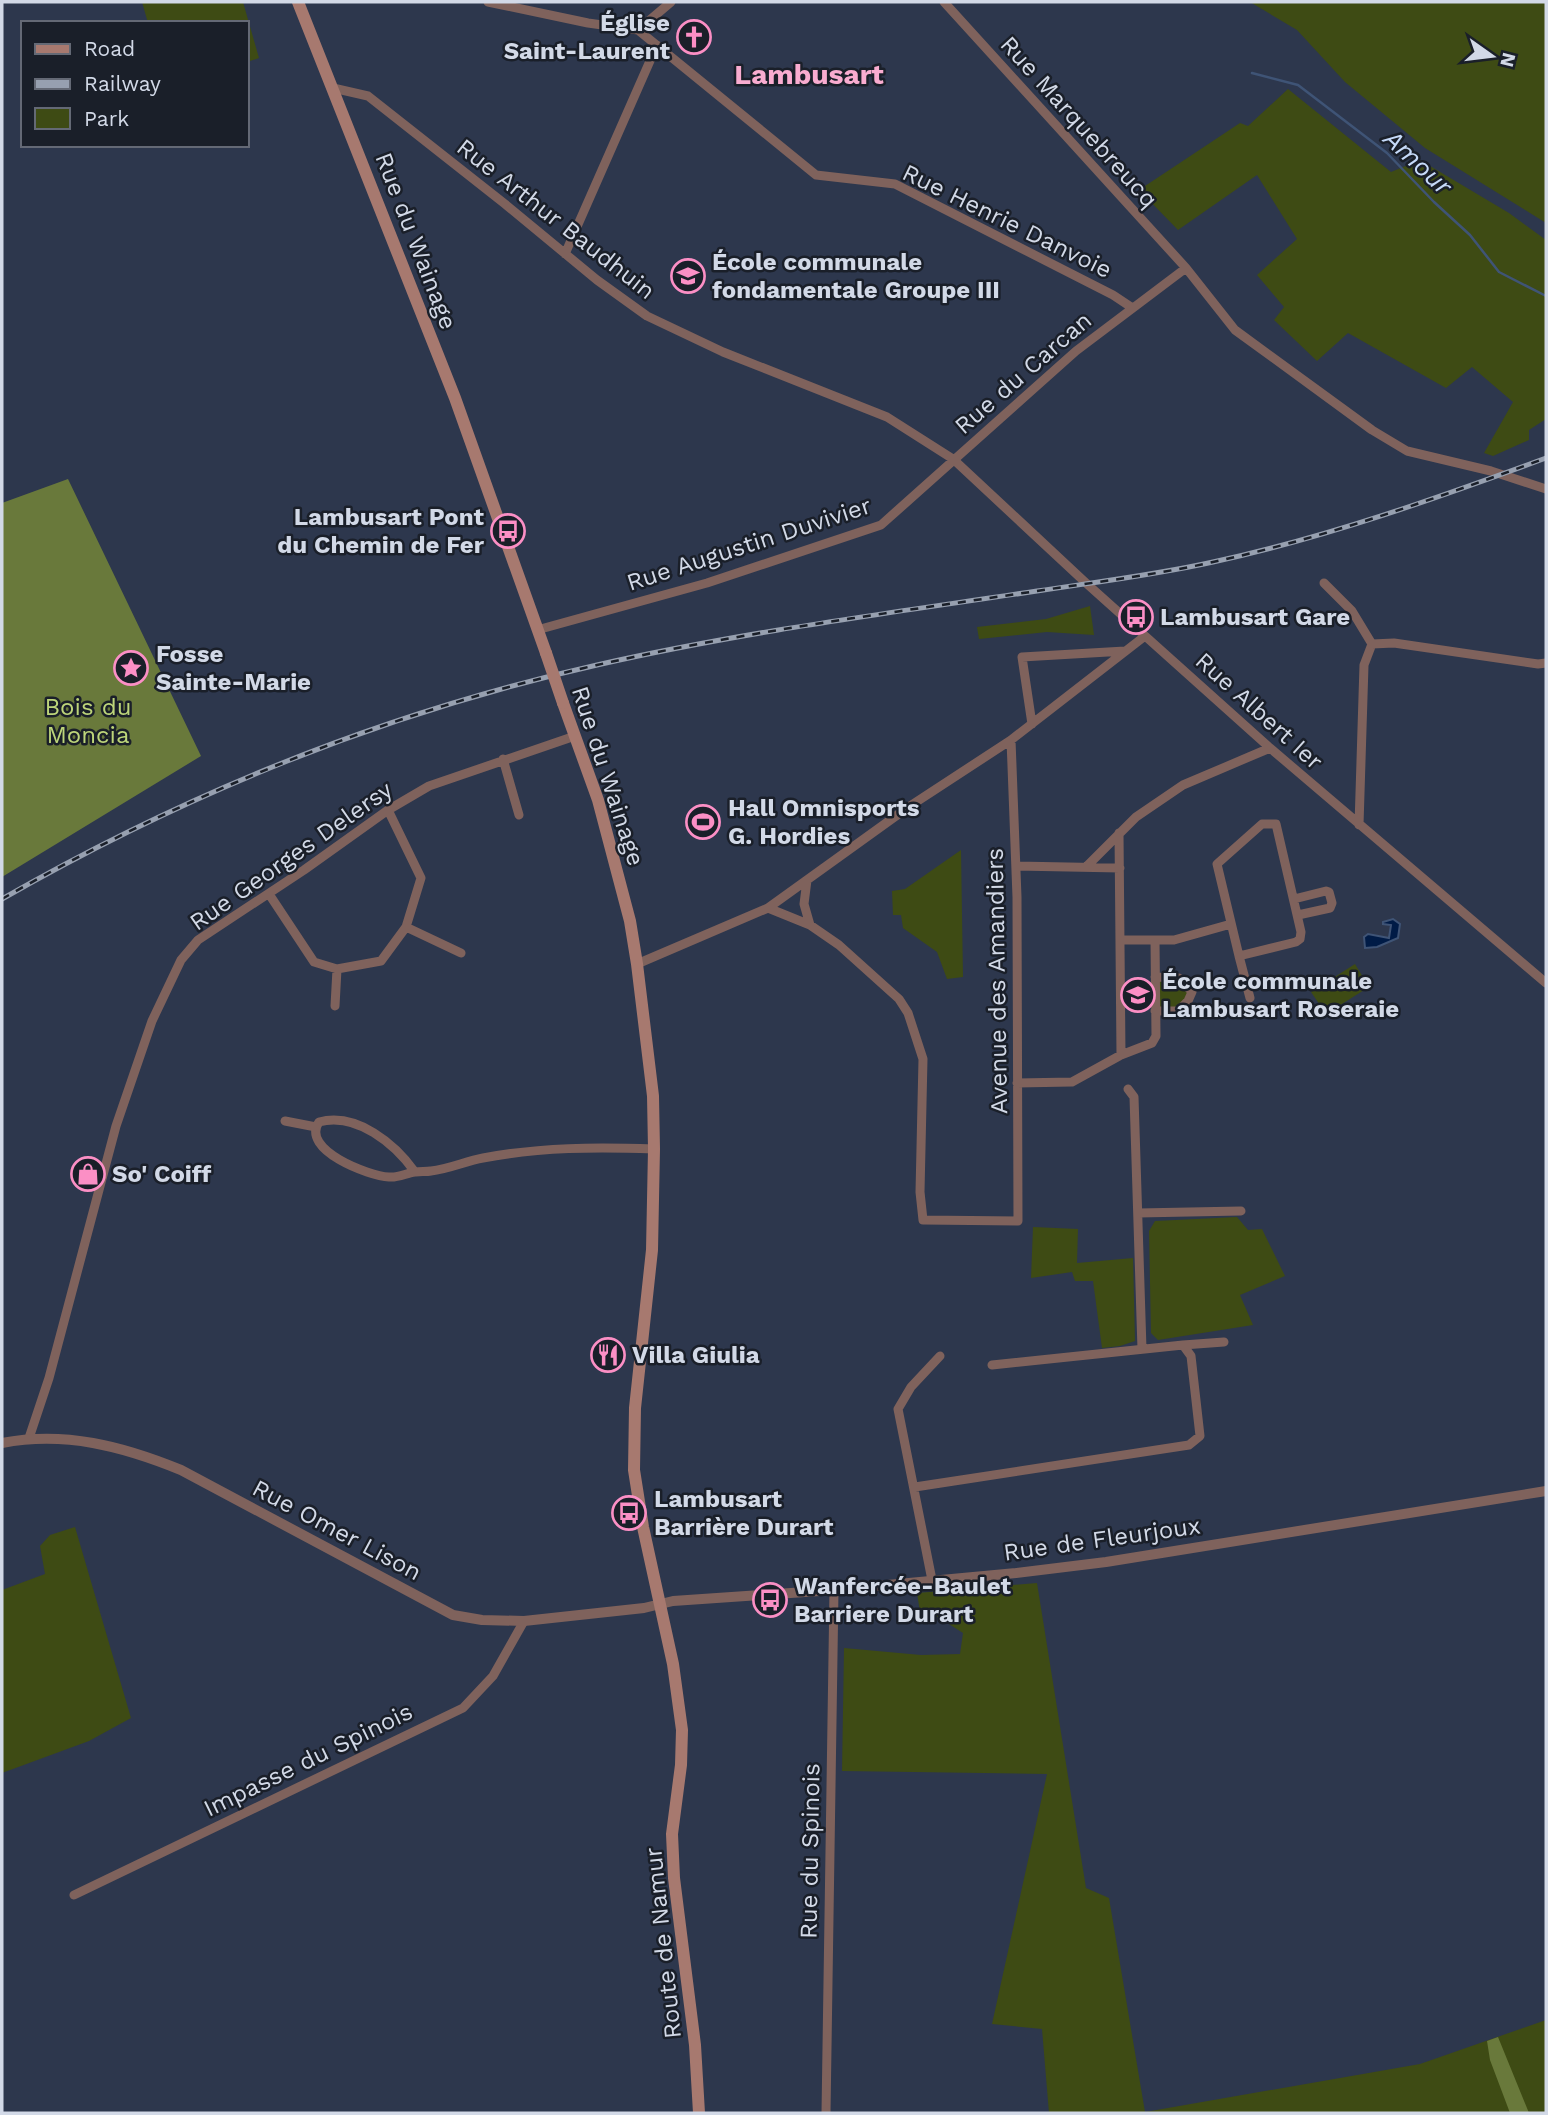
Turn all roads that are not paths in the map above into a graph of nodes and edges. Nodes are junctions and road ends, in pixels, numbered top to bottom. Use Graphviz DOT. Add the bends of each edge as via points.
graph roads {
  1 [pos="298,2"];
  2 [pos="488,2"];
  3 [pos="671,2"];
  4 [pos="944,2"];
  5 [pos="638,30"];
  6 [pos="657,45"];
  7 [pos="333,88"];
  8 [pos="565,254"];
  9 [pos="1186,268"];
  10 [pos="1131,307"];
  11 [pos="953,459"];
  12 [pos="1546,489"];
  13 [pos="1325,583"];
  14 [pos="537,630"];
  15 [pos="1145,636"];
  16 [pos="1372,644"];
  17 [pos="1125,651"];
  18 [pos="1546,663"];
  19 [pos="1032,724"];
  20 [pos="575,736"];
  21 [pos="1011,740"];
  22 [pos="1270,748"];
  23 [pos="503,759"];
  24 [pos="388,810"];
  25 [pos="519,815"];
  26 [pos="1359,825"];
  27 [pos="1119,833"];
  28 [pos="1016,866"];
  29 [pos="1087,866"];
  30 [pos="1120,868"];
  31 [pos="807,880"];
  32 [pos="269,894"];
  33 [pos="1294,899"];
  34 [pos="768,908"];
  35 [pos="1298,915"];
  36 [pos="1231,924"];
  37 [pos="810,925"];
  38 [pos="406,927"];
  39 [pos="1121,940"];
  40 [pos="1155,940"];
  41 [pos="461,953"];
  42 [pos="1239,956"];
  43 [pos="637,964"];
  44 [pos="337,968"];
  45 [pos="1155,977"];
  46 [pos="1546,983"];
  47 [pos="1250,998"];
  48 [pos="335,1006"];
  49 [pos="1155,1011"];
  50 [pos="1121,1055"];
  51 [pos="1017,1083"];
  52 [pos="1128,1089"];
  53 [pos="285,1121"];
  54 [pos="316,1127"];
  55 [pos="654,1149"];
  56 [pos="415,1172"];
  57 [pos="1241,1211"];
  58 [pos="1138,1213"];
  59 [pos="1224,1342"];
  60 [pos="1183,1345"];
  61 [pos="1142,1349"];
  62 [pos="940,1356"];
  63 [pos="992,1365"];
  64 [pos="29,1438"];
  65 [pos="2,1443"];
  66 [pos="915,1487"];
  67 [pos="1546,1491"];
  68 [pos="932,1580"];
  69 [pos="834,1590"];
  70 [pos="660,1603"];
  71 [pos="524,1621"];
  72 [pos="74,1895"];
  73 [pos="699,2113"];
  74 [pos="826,2113"];
  1 -- 7 [label="main road, Rue du Wainage"];
  2 -- 5 [label="street"];
  3 -- 5 [label="street"];
  4 -- 9 [label="street, Rue Marquebreucq"];
  5 -- 6 [label="street, Rue Henrie Danvoie"];
  6 -- 8 [label="street"];
  6 -- 10 [label="street, Rue Henrie Danvoie" via="816,175 895,184"];
  7 -- 8 [label="street, Rue Arthur Baudhuin" via="368,96"];
  7 -- 14 [label="main road, Rue du Wainage" via="455,398"];
  8 -- 11 [label="street, Rue Arthur Baudhuin" via="663,324 887,417"];
  9 -- 10 [label="street, Rue du Carcan"];
  9 -- 12 [label="street, Rue Marquebreucq" via="1235,330 1372,430 1407,451"];
  10 -- 11 [label="street, Rue du Carcan"];
  11 -- 14 [label="street, Rue Augustin Duvivier" via="880,525 707,583"];
  11 -- 15 [label="street, Rue Albert Ier"];
  13 -- 16 [label="street" via="1352,611"];
  14 -- 20 [label="main road, Rue du Wainage, bridge"];
  15 -- 17 [label="street"];
  15 -- 22 [label="street, Rue Albert Ier"];
  16 -- 18 [label="street"];
  16 -- 26 [label="street" via="1364,666"];
  17 -- 19 [label="street"];
  17 -- 19 [label="street" via="1022,657"];
  19 -- 21 [label="street"];
  20 -- 23 [label="street, Rue Georges Delersy"];
  20 -- 43 [label="main road, Rue du Wainage" via="598,800"];
  21 -- 28 [label="street, Avenue des Amandiers"];
  21 -- 31 [label="street"];
  22 -- 26 [label="street, Rue Albert Ier"];
  22 -- 27 [label="street" via="1183,785"];
  23 -- 24 [label="street, Rue Georges Delersy" via="429,786"];
  23 -- 25 [label="street"];
  24 -- 32 [label="street, Rue Georges Delersy"];
  24 -- 38 [label="street" via="421,878"];
  26 -- 46 [label="street, Rue Albert Ier"];
  27 -- 29 [label="street"];
  27 -- 30 [label="street"];
  28 -- 29 [label="street"];
  28 -- 51 [label="street, Avenue des Amandiers"];
  29 -- 30 [label="street"];
  30 -- 39 [label="street"];
  31 -- 34 [label="street"];
  31 -- 37 [label="street" via="804,904"];
  32 -- 44 [label="street" via="314,962"];
  32 -- 64 [label="street, Rue Georges Delersy" via="198,940 181,960 152,1021 102,1174"];
  33 -- 35 [label="street"];
  33 -- 35 [label="street" via="1326,891 1332,903 1330,908"];
  33 -- 36 [label="street" via="1276,824 1262,824 1217,864"];
  34 -- 37 [label="street"];
  34 -- 43 [label="street"];
  35 -- 42 [label="street" via="1301,932 1296,942"];
  36 -- 40 [label="street" via="1174,940"];
  36 -- 42 [label="street"];
  37 -- 51 [label="street, Avenue des Amandiers" via="863,965 900,999 908,1013 923,1059 923,1220 1018,1221"];
  38 -- 41 [label="street"];
  38 -- 44 [label="street" via="381,961"];
  39 -- 40 [label="street"];
  39 -- 50 [label="street"];
  40 -- 45 [label="street"];
  42 -- 47 [label="street"];
  43 -- 55 [label="main road, Rue du Wainage" via="653,1096"];
  44 -- 48 [label="street"];
  45 -- 49 [label="street"];
  45 -- 49 [label="street" via="1179,978 1192,992 1178,1011"];
  49 -- 50 [label="street" via="1153,1043"];
  50 -- 51 [label="street" via="1072,1082"];
  52 -- 58 [label="street" via="1134,1097"];
  53 -- 54 [label="street"];
  54 -- 56 [label="street" via="328,1121 370,1131 401,1153"];
  54 -- 56 [label="street" via="315,1135 323,1146 353,1168 388,1177"];
  55 -- 56 [label="street" via="539,1149"];
  55 -- 70 [label="main road, Rue du Wainage" via="652,1251 635,1408 634,1470"];
  57 -- 58 [label="street"];
  58 -- 61 [label="street"];
  59 -- 60 [label="street"];
  60 -- 61 [label="street"];
  60 -- 66 [label="street" via="1191,1356 1200,1436 1189,1445"];
  61 -- 63 [label="street"];
  62 -- 66 [label="street" via="898,1409"];
  64 -- 65 [label="street, Rue Omer Lison"];
  64 -- 71 [label="street, Rue Omer Lison" via="79,1439 153,1458 453,1615"];
  66 -- 68 [label="street"];
  67 -- 68 [label="street, Rue de Fleurjoux" via="1106,1562"];
  68 -- 69 [label="street, Rue de Fleurjoux"];
  69 -- 70 [label="street, Rue de Fleurjoux"];
  69 -- 74 [label="street, Rue du Spinois"];
  70 -- 71 [label="street, Rue Omer Lison"];
  70 -- 73 [label="main road, Route de Namur" via="682,1730 672,1834"];
  71 -- 72 [label="street, Impasse du Spinois" via="493,1676 463,1708"];
}
